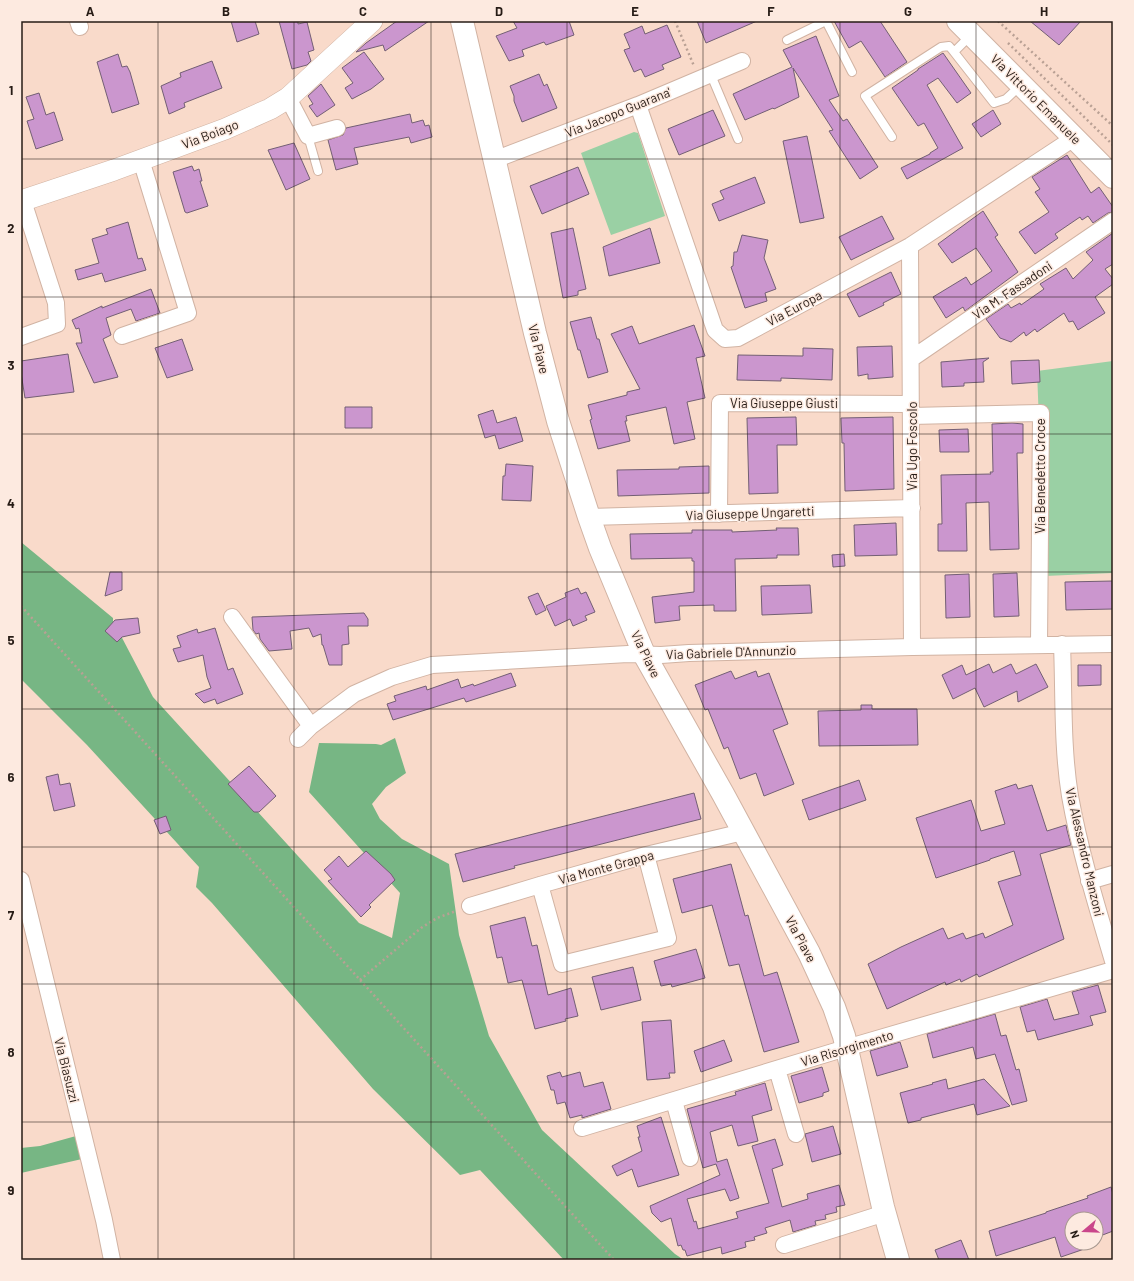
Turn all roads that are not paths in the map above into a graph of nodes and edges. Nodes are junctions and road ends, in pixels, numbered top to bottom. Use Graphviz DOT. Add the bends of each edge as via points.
graph roads {
  1 [pos="372,21"];
  2 [pos="462,21"];
  3 [pos="826,21"];
  4 [pos="965,28"];
  5 [pos="787,40"];
  6 [pos="954,52"];
  7 [pos="742,61"];
  8 [pos="852,72"];
  9 [pos="705,77"];
  10 [pos="1021,84"];
  11 [pos="288,98"];
  12 [pos="638,105"];
  13 [pos="337,128"];
  14 [pos="308,136"];
  15 [pos="892,137"];
  16 [pos="1074,138"];
  17 [pos="738,139"];
  18 [pos="141,160"];
  19 [pos="494,160"];
  20 [pos="318,171"];
  21 [pos="1113,177"];
  22 [pos="22,201"];
  23 [pos="1113,221"];
  24 [pos="910,246"];
  25 [pos="122,336"];
  26 [pos="21,337"];
  27 [pos="911,359"];
  28 [pos="911,410"];
  29 [pos="912,508"];
  30 [pos="719,514"];
  31 [pos="588,517"];
  32 [pos="232,617"];
  33 [pos="1062,644"];
  34 [pos="1113,644"];
  35 [pos="1039,645"];
  36 [pos="912,647"];
  37 [pos="644,654"];
  38 [pos="311,726"];
  39 [pos="298,739"];
  40 [pos="743,832"];
  41 [pos="646,855"];
  42 [pos="1113,874"];
  43 [pos="21,880"];
  44 [pos="1089,881"];
  45 [pos="540,885"];
  46 [pos="470,906"];
  47 [pos="1113,962"];
  48 [pos="1113,970"];
  49 [pos="846,1048"];
  50 [pos="777,1069"];
  51 [pos="674,1101"];
  52 [pos="582,1128"];
  53 [pos="796,1134"];
  54 [pos="690,1158"];
  55 [pos="885,1214"];
  56 [pos="784,1245"];
  57 [pos="112,1260"];
  58 [pos="898,1260"];
  1 -- 11 [label="street, Via Boiago"];
  2 -- 19 [label="main road, Via Piave"];
  3 -- 5 [label="lane"];
  3 -- 8 [label="lane"];
  4 -- 6 [label="lane"];
  4 -- 10 [label="main road, Via Vittorio Emanuele"];
  6 -- 10 [label="lane" via="994,103 1006,99"];
  6 -- 15 [label="lane" via="949,46 941,47 865,96"];
  7 -- 9 [label="street, Via Jacopo Guarana'"];
  9 -- 12 [label="street, Via Jacopo Guarana'"];
  9 -- 17 [label="lane"];
  10 -- 16 [label="main road, Via Vittorio Emanuele"];
  11 -- 14 [label="street"];
  11 -- 18 [label="street, Via Boiago" via="231,127"];
  12 -- 19 [label="street, Via Jacopo Guarana'"];
  12 -- 24 [label="street, Via Europa" via="715,330 725,338 738,338"];
  13 -- 14 [label="street"];
  14 -- 20 [label="lane"];
  16 -- 21 [label="main road, Via Vittorio Emanuele"];
  16 -- 24 [label="street, Via Europa"];
  18 -- 22 [label="street, Via Boiago"];
  18 -- 25 [label="street" via="188,313"];
  19 -- 31 [label="main road, Via Piave" via="534,333"];
  22 -- 26 [label="street" via="56,303 57,324"];
  23 -- 27 [label="street, Via M. Fassadoni"];
  24 -- 27 [label="street, Via Ugo Foscolo"];
  27 -- 28 [label="street, Via Ugo Foscolo"];
  28 -- 29 [label="street, Via Ugo Foscolo"];
  28 -- 30 [label="street, Via Giuseppe Giusti" via="720,403"];
  28 -- 35 [label="street, Via Benedetto Croce" via="1041,413"];
  29 -- 30 [label="street, Via Giuseppe Ungaretti"];
  29 -- 36 [label="street, Via Ugo Foscolo"];
  30 -- 31 [label="street, Via Giuseppe Ungaretti"];
  31 -- 37 [label="main road, Via Piave"];
  32 -- 38 [label="street"];
  33 -- 34 [label="street, Via Gabriele D'Annunzio"];
  33 -- 35 [label="street, Via Gabriele D'Annunzio"];
  33 -- 44 [label="street, Via Alessandro Manzoni" via="1070,796"];
  35 -- 36 [label="street, Via Gabriele D'Annunzio"];
  36 -- 37 [label="street, Via Gabriele D'Annunzio"];
  37 -- 38 [label="street, Via Gabriele D'Annunzio" via="432,665 392,676 354,694"];
  37 -- 40 [label="main road, Via Piave"];
  38 -- 39 [label="street, Via Gabriele D'Annunzio"];
  40 -- 41 [label="street, Via Monte Grappa"];
  40 -- 49 [label="main road, Via Piave" via="809,953 834,1007"];
  41 -- 45 [label="street, Via Monte Grappa"];
  41 -- 45 [label="street" via="668,938 562,964"];
  42 -- 44 [label="street"];
  43 -- 57 [label="street, Via Biasuzzi"];
  44 -- 47 [label="street, Via Alessandro Manzoni"];
  45 -- 46 [label="street, Via Monte Grappa"];
  48 -- 49 [label="street, Via Risorgimento"];
  49 -- 50 [label="street, Via Risorgimento"];
  49 -- 55 [label="main road, Via Piave"];
  50 -- 51 [label="street, Via Risorgimento"];
  50 -- 53 [label="street"];
  51 -- 52 [label="street, Via Risorgimento"];
  51 -- 54 [label="street"];
  55 -- 56 [label="street"];
  55 -- 58 [label="main road, Via Piave"];
}
